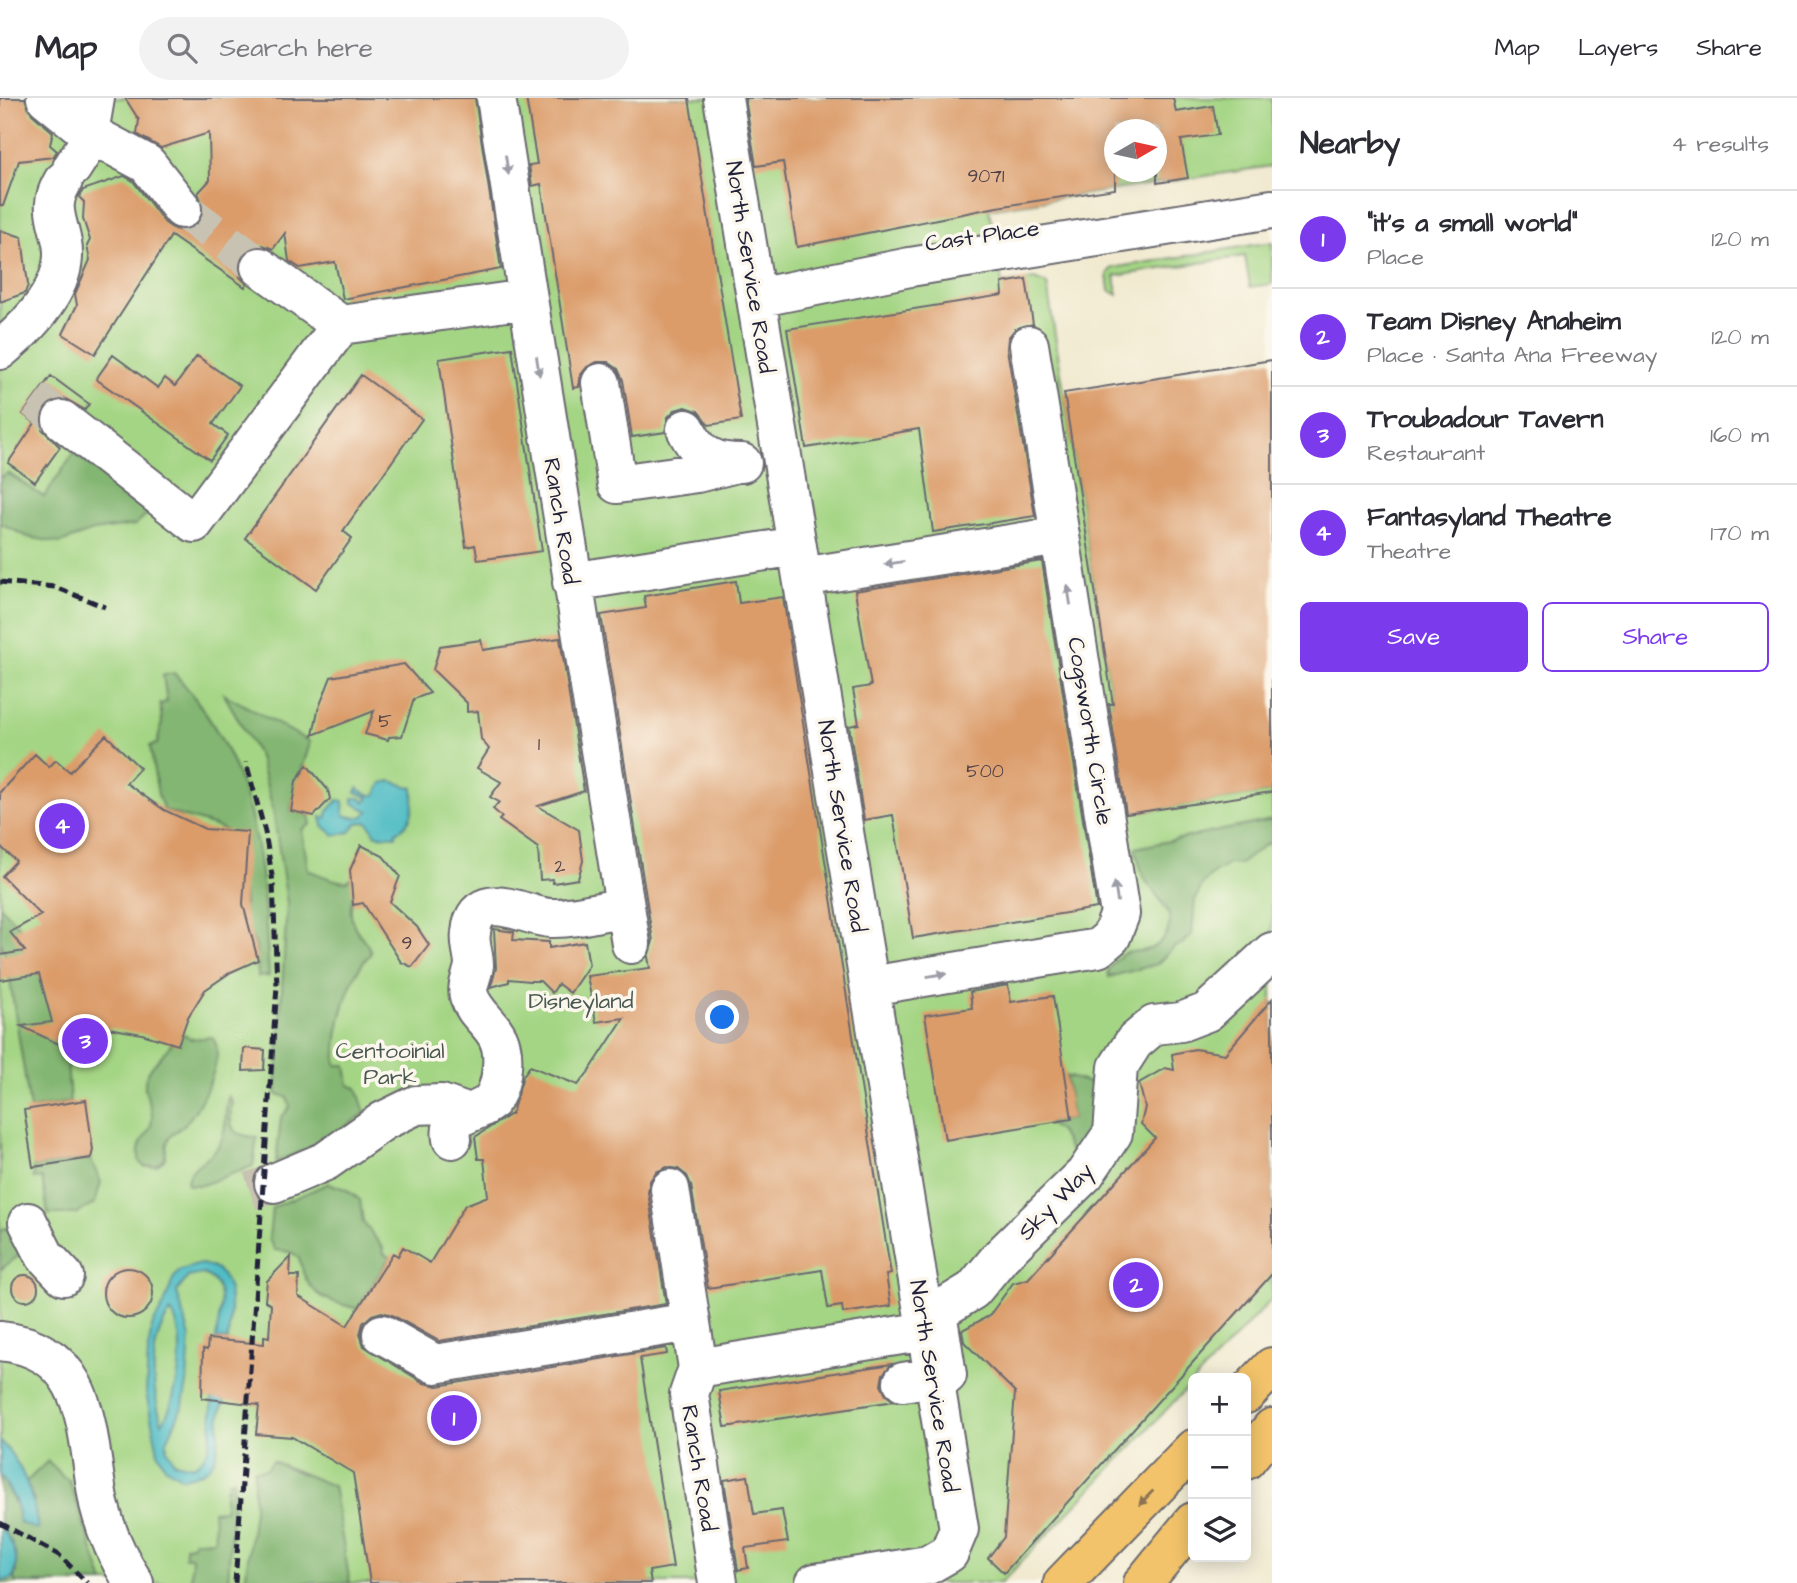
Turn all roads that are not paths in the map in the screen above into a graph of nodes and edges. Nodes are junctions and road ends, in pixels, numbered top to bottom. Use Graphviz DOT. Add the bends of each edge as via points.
graph roads {
  1 [pos="46,98"];
  2 [pos="496,98"];
  3 [pos="723,98"];
  4 [pos="92,116"];
  5 [pos="181,209"];
  6 [pos="1272,209"];
  7 [pos="260,267"];
  8 [pos="756,298"];
  9 [pos="527,299"];
  10 [pos="341,325"];
  11 [pos="1029,345"];
  12 [pos="0,350"];
  13 [pos="601,383"];
  14 [pos="62,420"];
  15 [pos="686,429"];
  16 [pos="782,459"];
  17 [pos="737,463"];
  18 [pos="1060,536"];
  19 [pos="800,562"];
  20 [pos="572,582"];
  21 [pos="1272,952"];
  22 [pos="870,986"];
  23 [pos="257,1189"];
  24 [pos="670,1189"];
  25 [pos="28,1222"];
  26 [pos="64,1276"];
  27 [pos="690,1322"];
  28 [pos="926,1331"];
  29 [pos="382,1334"];
  30 [pos="0,1341"];
  31 [pos="1272,1367"];
  32 [pos="698,1368"];
  33 [pos="918,1380"];
  34 [pos="1251,1389"];
  35 [pos="1272,1428"];
  36 [pos="1188,1454"];
  37 [pos="1251,1454"];
  38 [pos="1188,1528"];
  39 [pos="134,1583"];
  40 [pos="718,1583"];
  41 [pos="816,1583"];
  42 [pos="1063,1583"];
  43 [pos="1143,1583"];
  1 -- 4 [label="street"];
  2 -- 9 [label="street, Ranch Road, one-way"];
  3 -- 8 [label="street, North Service Road"];
  4 -- 5 [label="street" via="146,164"];
  4 -- 12 [label="street" via="86,146 54,196 63,245 51,293 19,335"];
  6 -- 8 [label="street, Cast Place" via="1080,238 1050,265 997,252 914,288 849,280"];
  7 -- 10 [label="street"];
  8 -- 16 [label="street, North Service Road"];
  9 -- 10 [label="street"];
  9 -- 20 [label="street, Ranch Road, one-way"];
  10 -- 14 [label="street" via="194,523"];
  11 -- 18 [label="street, Cogsworth Circle"];
  13 -- 17 [label="street" via="617,485"];
  15 -- 17 [label="street" via="695,447 710,459"];
  16 -- 17 [label="street"];
  16 -- 19 [label="street, North Service Road"];
  18 -- 19 [label="street, one-way"];
  22 -- 18 [label="street, Cogsworth Circle, one-way" via="1098,948 1111,937 1120,914"];
  19 -- 20 [label="street"];
  19 -- 22 [label="street, North Service Road"];
  20 -- 23 [label="street, Ranch Road" via="615,921 550,918 499,906 481,911 473,921 470,938 474,965 468,990 495,1032 502,1066 495,1096 459,1126 441,1104 416,1105 383,1121 326,1161"];
  21 -- 33 [label="street, Sky Way" via="1207,1012 1181,1022 1154,1025 1134,1042 1118,1068 1113,1133 1085,1174 973,1290 937,1312 947,1375"];
  22 -- 28 [label="street, North Service Road"];
  24 -- 27 [label="street, Ranch Road"];
  25 -- 26 [label="street" via="45,1256"];
  27 -- 29 [label="street" via="435,1364"];
  27 -- 32 [label="street, Ranch Road"];
  28 -- 32 [label="street"];
  28 -- 33 [label="street, North Service Road"];
  30 -- 39 [label="street" via="39,1352 74,1388 88,1422 103,1520"];
  31 -- 34 [label="highway"];
  32 -- 40 [label="street, Ranch Road" via="689,1394"];
  33 -- 41 [label="street, North Service Road" via="959,1529 949,1553 928,1564"];
  35 -- 37 [label="highway"];
  36 -- 42 [label="highway, one-way"];
  38 -- 43 [label="highway"];
}
